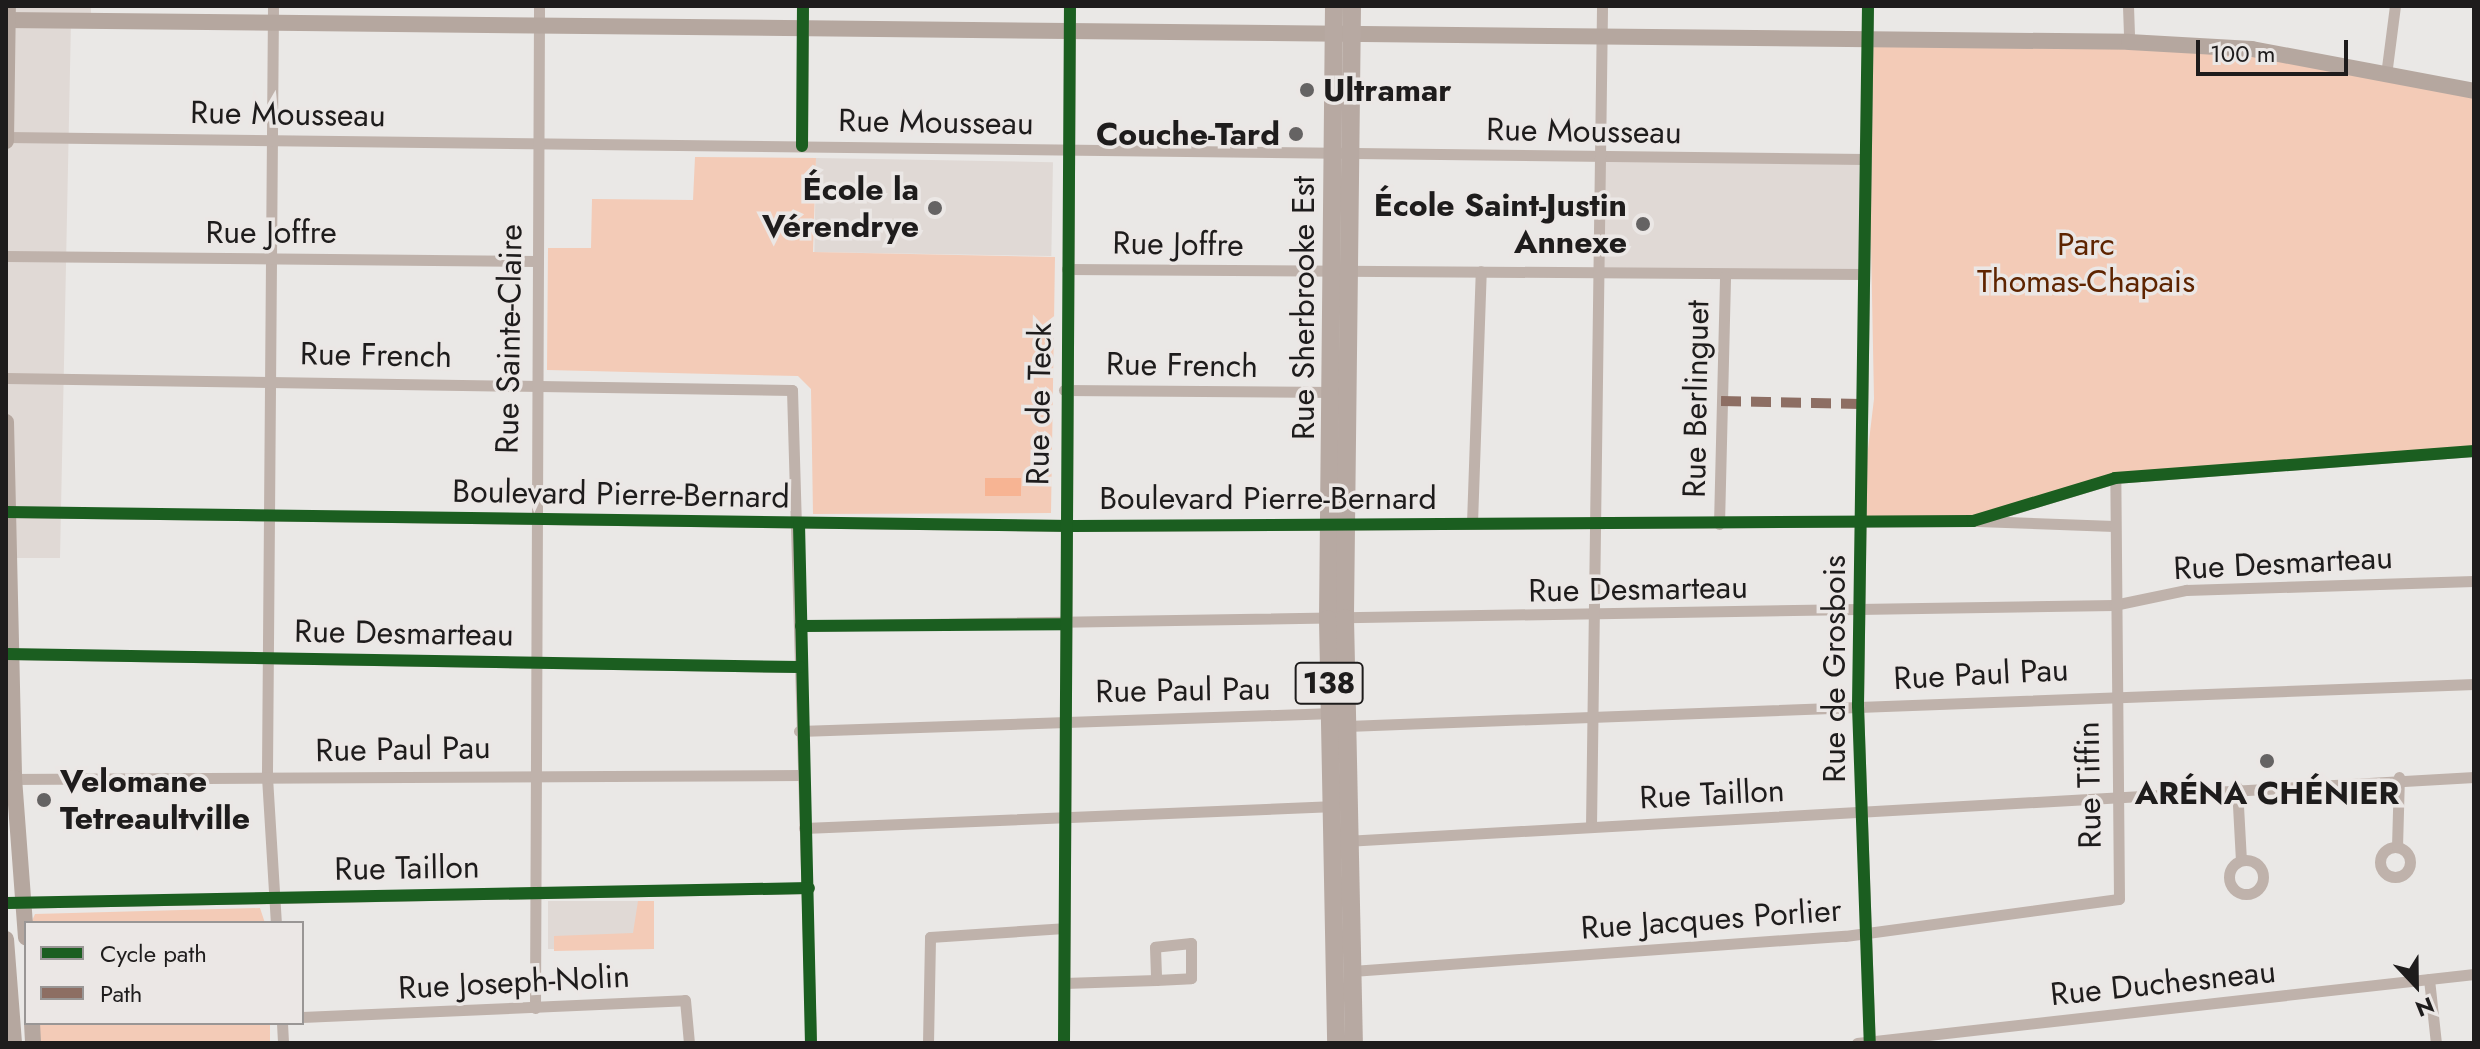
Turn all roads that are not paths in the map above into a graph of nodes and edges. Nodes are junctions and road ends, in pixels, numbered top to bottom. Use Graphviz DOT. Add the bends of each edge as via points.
graph roads {
  1 [pos="539,6"];
  2 [pos="803,6"];
  3 [pos="1070,6"];
  4 [pos="1334,6"];
  5 [pos="1352,6"];
  6 [pos="1602,6"];
  7 [pos="1868,6"];
  8 [pos="2128,6"];
  9 [pos="2395,6"];
  10 [pos="273,13"];
  11 [pos="7,15"];
  12 [pos="538,24"];
  13 [pos="803,28"];
  14 [pos="1070,31"];
  15 [pos="1343,36"];
  16 [pos="1602,37"];
  17 [pos="1867,38"];
  18 [pos="2129,42"];
  19 [pos="2386,75"];
  20 [pos="2474,91"];
  21 [pos="6,138"];
  22 [pos="271,139"];
  23 [pos="538,143"];
  24 [pos="802,146"];
  25 [pos="1068,150"];
  26 [pos="1342,154"];
  27 [pos="1600,158"];
  28 [pos="1865,159"];
  29 [pos="6,256"];
  30 [pos="271,257"];
  31 [pos="537,261"];
  32 [pos="1067,269"];
  33 [pos="1481,271"];
  34 [pos="1342,272"];
  35 [pos="1598,273"];
  36 [pos="1864,274"];
  37 [pos="1725,276"];
  38 [pos="6,378"];
  39 [pos="269,379"];
  40 [pos="535,383"];
  41 [pos="1064,390"];
  42 [pos="1340,392"];
  43 [pos="6,422"];
  44 [pos="2474,451"];
  45 [pos="2115,478"];
  46 [pos="8,512"];
  47 [pos="269,513"];
  48 [pos="533,518"];
  49 [pos="1973,521"];
  50 [pos="1472,523"];
  51 [pos="1595,523"];
  52 [pos="799,524"];
  53 [pos="1339,524"];
  54 [pos="1719,524"];
  55 [pos="1859,524"];
  56 [pos="1064,525"];
  57 [pos="2114,526"];
  58 [pos="8,566"];
  59 [pos="2474,581"];
  60 [pos="2114,605"];
  61 [pos="1858,611"];
  62 [pos="1594,615"];
  63 [pos="1336,619"];
  64 [pos="1065,624"];
  65 [pos="801,626"];
  66 [pos="9,654"];
  67 [pos="268,656"];
  68 [pos="532,662"];
  69 [pos="800,667"];
  70 [pos="2474,684"];
  71 [pos="2113,694"];
  72 [pos="1858,706"];
  73 [pos="1592,715"];
  74 [pos="1341,717"];
  75 [pos="1065,719"];
  76 [pos="799,731"];
  77 [pos="533,773"];
  78 [pos="801,775"];
  79 [pos="267,777"];
  80 [pos="2399,777"];
  81 [pos="2474,777"];
  82 [pos="10,778"];
  83 [pos="2237,787"];
  84 [pos="2113,795"];
  85 [pos="1340,806"];
  86 [pos="1861,811"];
  87 [pos="1064,819"];
  88 [pos="1591,827"];
  89 [pos="804,828"];
  90 [pos="1342,841"];
  91 [pos="2397,847"];
  92 [pos="2241,860"];
  93 [pos="809,888"];
  94 [pos="534,892"];
  95 [pos="274,896"];
  96 [pos="2119,899"];
  97 [pos="14,903"];
  98 [pos="276,921"];
  99 [pos="1064,928"];
  100 [pos="24,932"];
  101 [pos="1862,933"];
  102 [pos="6,939"];
  103 [pos="1352,971"];
  104 [pos="2474,974"];
  105 [pos="2429,979"];
  106 [pos="1156,980"];
  107 [pos="1064,983"];
  108 [pos="535,1008"];
  109 [pos="304,1017"];
  110 [pos="1992,1028"];
  111 [pos="33,1034"];
  112 [pos="11,1039"];
  113 [pos="1870,1042"];
  114 [pos="689,1043"];
  115 [pos="811,1043"];
  116 [pos="928,1043"];
  117 [pos="1064,1043"];
  118 [pos="1336,1043"];
  119 [pos="1354,1043"];
  120 [pos="1857,1043"];
  121 [pos="1994,1043"];
  122 [pos="2436,1043"];
  1 -- 12 [label="street, Rue Sainte-Claire"];
  2 -- 13 [label="street"];
  3 -- 14 [label="street, Rue de Teck"];
  4 -- 15 [label="main road, Rue Sherbrooke Est / 138"];
  5 -- 15 [label="main road, Rue Sherbrooke Est / 138"];
  6 -- 16 [label="street"];
  7 -- 17 [label="street, Rue de Grosbois"];
  8 -- 18 [label="street"];
  9 -- 19 [label="street"];
  10 -- 11 [label="street"];
  10 -- 12 [label="street"];
  10 -- 22 [label="street"];
  11 -- 21 [label="street"];
  12 -- 13 [label="street"];
  12 -- 23 [label="street, Rue Sainte-Claire"];
  13 -- 14 [label="street"];
  13 -- 24 [label="street"];
  14 -- 15 [label="street"];
  14 -- 25 [label="street, Rue de Teck"];
  15 -- 16 [label="street"];
  15 -- 26 [label="main road, Rue Sherbrooke Est / 138"];
  16 -- 17 [label="street"];
  16 -- 27 [label="street"];
  17 -- 18 [label="street"];
  17 -- 28 [label="street, Rue de Grosbois"];
  18 -- 19 [label="street" via="2252,49"];
  19 -- 20 [label="street"];
  21 -- 22 [label="street, Rue Mousseau"];
  22 -- 23 [label="street, Rue Mousseau"];
  22 -- 30 [label="street"];
  23 -- 24 [label="street, Rue Mousseau"];
  23 -- 31 [label="street, Rue Sainte-Claire"];
  24 -- 25 [label="street, Rue Mousseau"];
  25 -- 26 [label="street, Rue Mousseau"];
  25 -- 32 [label="street, Rue de Teck"];
  26 -- 27 [label="street, Rue Mousseau"];
  26 -- 34 [label="main road, Rue Sherbrooke Est / 138"];
  27 -- 28 [label="street, Rue Mousseau"];
  27 -- 35 [label="street"];
  28 -- 36 [label="street, Rue de Grosbois"];
  29 -- 30 [label="street, Rue Joffre"];
  30 -- 31 [label="street, Rue Joffre"];
  30 -- 39 [label="street"];
  31 -- 40 [label="street, Rue Sainte-Claire"];
  32 -- 34 [label="street, Rue Joffre"];
  32 -- 41 [label="street, Rue de Teck"];
  33 -- 34 [label="street, Rue Joffre"];
  33 -- 35 [label="street, Rue Joffre"];
  33 -- 50 [label="street"];
  34 -- 42 [label="main road, Rue Sherbrooke Est / 138"];
  35 -- 37 [label="street, Rue Joffre"];
  35 -- 51 [label="street"];
  36 -- 37 [label="street, Rue Joffre"];
  36 -- 55 [label="street, Rue de Grosbois"];
  37 -- 54 [label="street, Rue Berlinguet"];
  38 -- 39 [label="street, Rue French"];
  39 -- 40 [label="street, Rue French"];
  39 -- 47 [label="street"];
  40 -- 48 [label="street, Rue Sainte-Claire"];
  40 -- 52 [label="street, Rue French" via="792,390"];
  41 -- 42 [label="street, Rue French"];
  41 -- 56 [label="street, Rue de Teck"];
  42 -- 53 [label="main road, Rue Sherbrooke Est / 138"];
  43 -- 46 [label="street"];
  44 -- 45 [label="street, Boulevard Pierre-Bernard"];
  45 -- 49 [label="street, Boulevard Pierre-Bernard"];
  45 -- 57 [label="street, Rue Tiffin"];
  46 -- 47 [label="street, Boulevard Pierre-Bernard"];
  46 -- 58 [label="street"];
  47 -- 48 [label="street, Boulevard Pierre-Bernard"];
  47 -- 67 [label="street"];
  48 -- 52 [label="street, Boulevard Pierre-Bernard"];
  48 -- 68 [label="street, Rue Sainte-Claire"];
  49 -- 55 [label="street, Boulevard Pierre-Bernard"];
  49 -- 57 [label="street, Boulevard Pierre-Bernard"];
  50 -- 51 [label="street, Boulevard Pierre-Bernard"];
  50 -- 53 [label="street, Boulevard Pierre-Bernard"];
  51 -- 54 [label="street, Boulevard Pierre-Bernard"];
  51 -- 62 [label="street"];
  52 -- 56 [label="street, Boulevard Pierre-Bernard"];
  52 -- 65 [label="street"];
  53 -- 56 [label="street, Boulevard Pierre-Bernard"];
  53 -- 63 [label="main road, Rue Sherbrooke Est / 138"];
  54 -- 55 [label="street, Boulevard Pierre-Bernard"];
  55 -- 61 [label="street, Rue de Grosbois"];
  56 -- 64 [label="street, Rue de Teck"];
  57 -- 60 [label="street, Rue Tiffin"];
  58 -- 66 [label="street"];
  59 -- 60 [label="street, Rue Desmarteau" via="2186,590"];
  60 -- 61 [label="street, Rue Desmarteau"];
  60 -- 71 [label="street, Rue Tiffin"];
  61 -- 62 [label="street, Rue Desmarteau"];
  61 -- 72 [label="street, Rue de Grosbois"];
  62 -- 63 [label="street, Rue Desmarteau"];
  62 -- 73 [label="street"];
  63 -- 64 [label="street, Rue Desmarteau"];
  63 -- 74 [label="main road, Rue Sherbrooke Est / 138"];
  64 -- 65 [label="street, Rue Desmarteau"];
  64 -- 75 [label="street, Rue de Teck"];
  65 -- 69 [label="street"];
  66 -- 67 [label="street, Rue Desmarteau"];
  66 -- 82 [label="street"];
  67 -- 68 [label="street, Rue Desmarteau"];
  67 -- 79 [label="street"];
  68 -- 69 [label="street, Rue Desmarteau"];
  68 -- 77 [label="street, Rue Sainte-Claire"];
  69 -- 76 [label="street"];
  70 -- 71 [label="street, Rue Paul Pau"];
  71 -- 72 [label="street, Rue Paul Pau"];
  71 -- 84 [label="street, Rue Tiffin"];
  72 -- 73 [label="street, Rue Paul Pau"];
  72 -- 86 [label="street, Rue de Grosbois"];
  73 -- 74 [label="street, Rue Paul Pau"];
  73 -- 88 [label="street"];
  74 -- 75 [label="street, Rue Paul Pau"];
  74 -- 85 [label="main road, Rue Sherbrooke Est / 138"];
  75 -- 76 [label="street, Rue Paul Pau"];
  75 -- 87 [label="street, Rue de Teck"];
  76 -- 78 [label="street"];
  77 -- 78 [label="street, Rue Paul Pau"];
  77 -- 79 [label="street, Rue Paul Pau"];
  77 -- 94 [label="street, Rue Sainte-Claire"];
  78 -- 89 [label="street"];
  79 -- 82 [label="street, Rue Paul Pau"];
  79 -- 95 [label="street"];
  80 -- 81 [label="street, Rue Taillon"];
  80 -- 83 [label="street, Rue Taillon"];
  80 -- 91 [label="street"];
  82 -- 97 [label="street"];
  83 -- 84 [label="street, Rue Taillon"];
  83 -- 92 [label="street"];
  84 -- 86 [label="street, Rue Taillon"];
  84 -- 96 [label="street, Rue Tiffin"];
  85 -- 87 [label="street"];
  85 -- 90 [label="main road, Rue Sherbrooke Est / 138"];
  86 -- 88 [label="street, Rue Taillon"];
  86 -- 101 [label="street, Rue de Grosbois"];
  87 -- 89 [label="street"];
  87 -- 99 [label="street, Rue de Teck"];
  88 -- 90 [label="street, Rue Taillon"];
  89 -- 93 [label="street"];
  90 -- 103 [label="main road, Rue Sherbrooke Est / 138"];
  90 -- 118 [label="main road, Rue Sherbrooke Est / 138"];
  93 -- 94 [label="street, Rue Taillon"];
  93 -- 115 [label="street"];
  94 -- 95 [label="street, Rue Taillon"];
  94 -- 108 [label="street, Rue Sainte-Claire"];
  95 -- 97 [label="street, Rue Taillon"];
  95 -- 98 [label="street"];
  96 -- 101 [label="street, Rue Jacques Porlier"];
  97 -- 100 [label="street"];
  99 -- 107 [label="street, Rue de Teck"];
  99 -- 116 [label="street" via="930,937"];
  101 -- 103 [label="street, Rue Jacques Porlier"];
  101 -- 113 [label="street, Rue de Grosbois"];
  102 -- 112 [label="street"];
  103 -- 119 [label="main road, Rue Sherbrooke Est / 138"];
  104 -- 105 [label="street, Rue Duchesneau"];
  105 -- 110 [label="street, Rue Duchesneau"];
  105 -- 122 [label="street"];
  106 -- 106 [label="street" via="1155,947 1191,943 1191,978"];
  106 -- 107 [label="street"];
  107 -- 117 [label="street, Rue de Teck"];
  108 -- 109 [label="street, Rue Joseph-Nolin"];
  108 -- 114 [label="street, Rue Joseph-Nolin" via="685,1000"];
  110 -- 113 [label="street, Rue Duchesneau"];
  110 -- 121 [label="street"];
  111 -- 112 [label="street"];
  113 -- 120 [label="street, Rue Duchesneau"];
}
